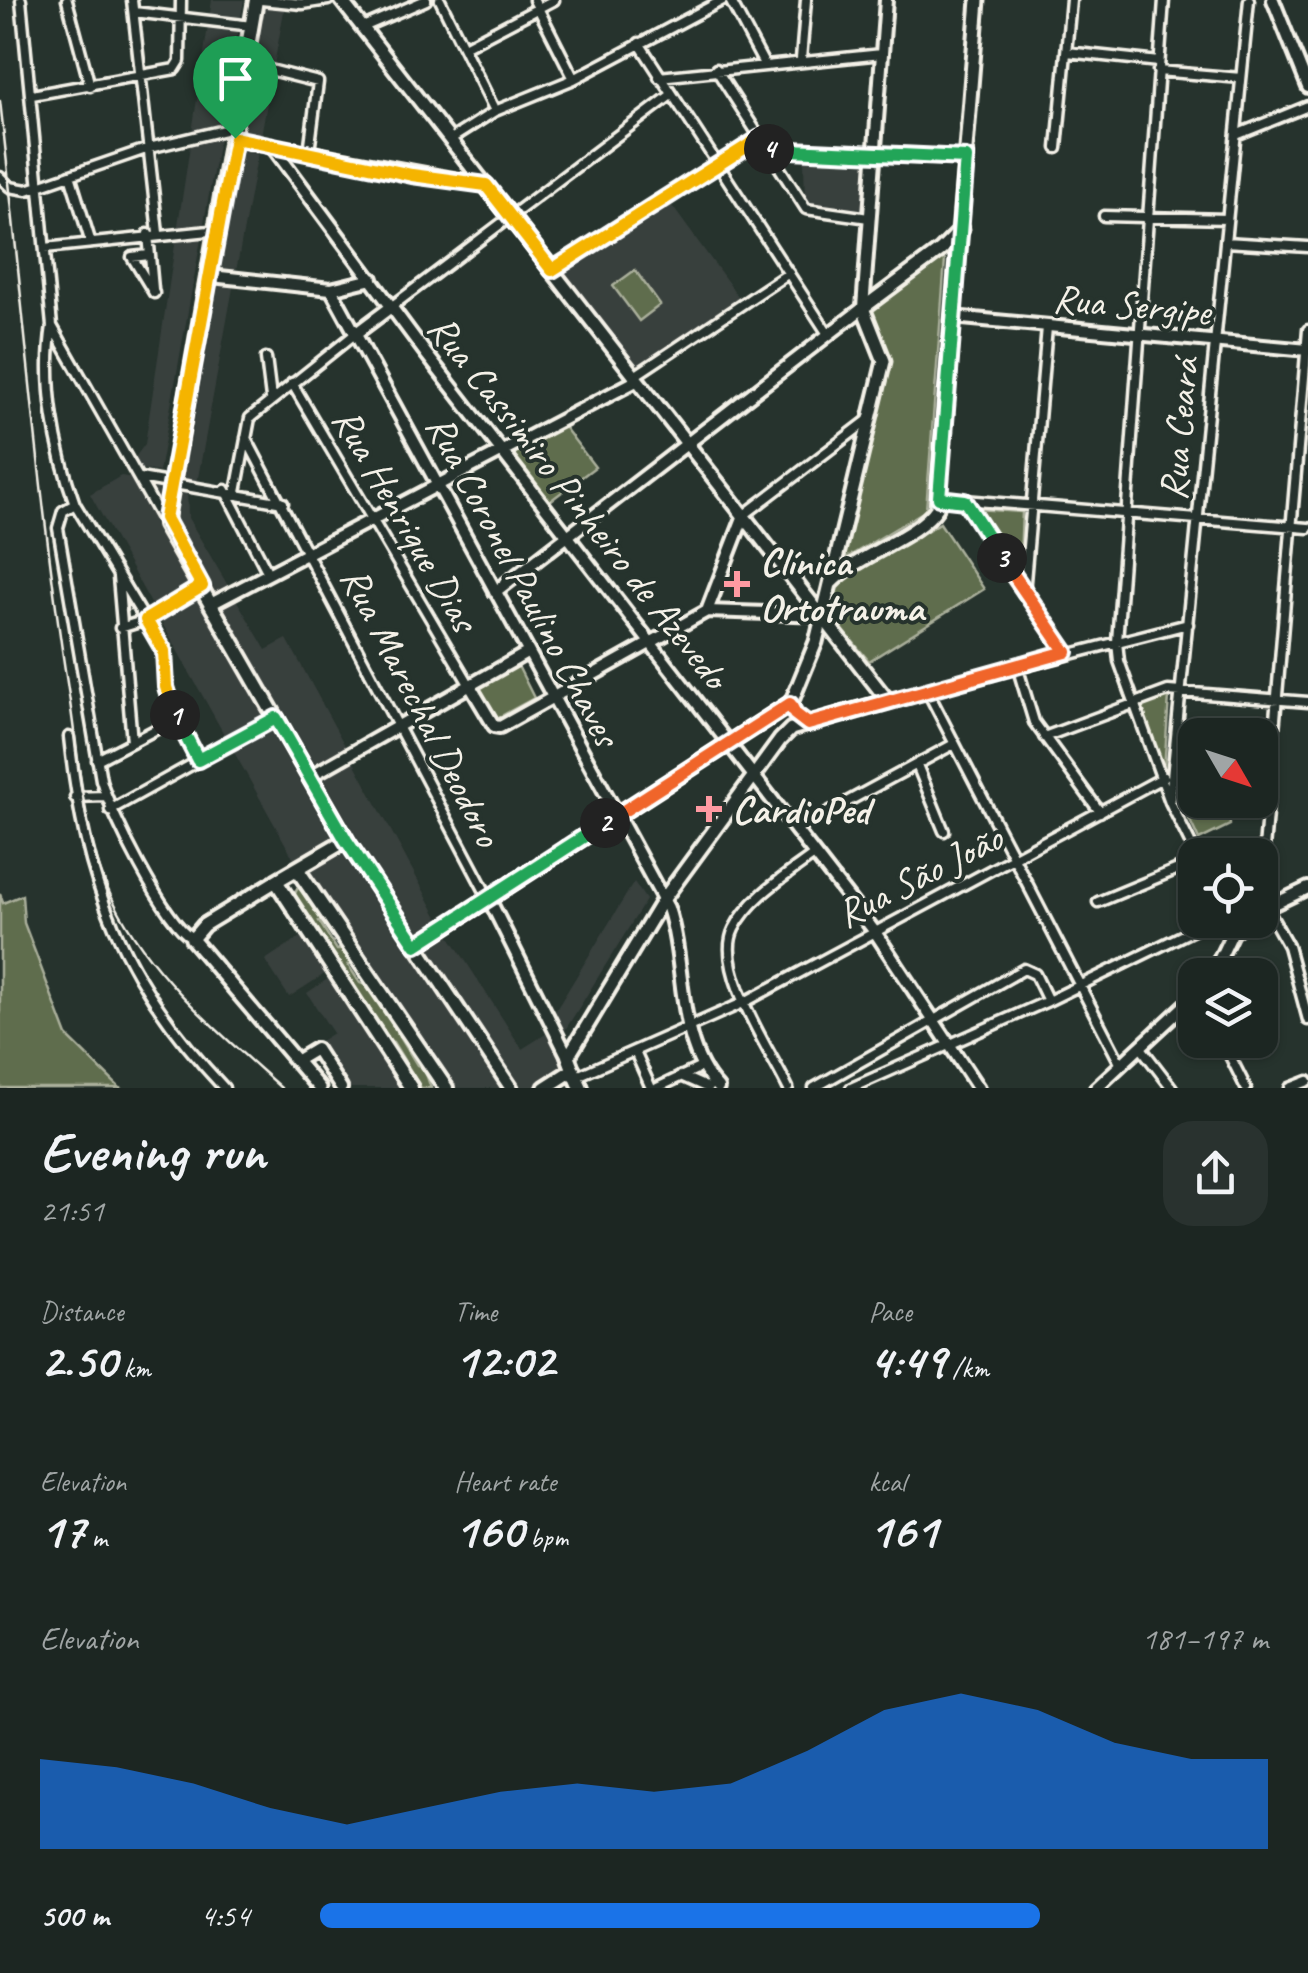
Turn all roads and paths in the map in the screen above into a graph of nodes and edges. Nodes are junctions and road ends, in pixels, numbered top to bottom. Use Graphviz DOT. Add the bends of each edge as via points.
graph roads {
  1 [pos="21,0"];
  2 [pos="67,0"];
  3 [pos="132,0"];
  4 [pos="181,0"];
  5 [pos="258,0"];
  6 [pos="328,0"];
  7 [pos="341,0"];
  8 [pos="426,0"];
  9 [pos="440,0"];
  10 [pos="554,0"];
  11 [pos="726,0"];
  12 [pos="806,0"];
  13 [pos="886,0"];
  14 [pos="978,0"];
  15 [pos="1071,0"];
  16 [pos="1164,0"];
  17 [pos="1248,0"];
  18 [pos="1273,0"];
  19 [pos="536,4"];
  20 [pos="134,12"];
  21 [pos="180,15"];
  22 [pos="252,26"];
  23 [pos="363,27"];
  24 [pos="639,43"];
  25 [pos="464,47"];
  26 [pos="1067,52"];
  27 [pos="882,54"];
  28 [pos="801,59"];
  29 [pos="246,64"];
  30 [pos="764,64"];
  31 [pos="1159,66"];
  32 [pos="716,70"];
  33 [pos="659,77"];
  34 [pos="141,78"];
  35 [pos="574,78"];
  36 [pos="1241,78"];
  37 [pos="90,86"];
  38 [pos="1308,87"];
  39 [pos="32,95"];
  40 [pos="670,95"];
  41 [pos="1308,106"];
  42 [pos="496,111"];
  43 [pos="236,133"];
  44 [pos="1236,135"];
  45 [pos="760,138"];
  46 [pos="450,139"];
  47 [pos="272,146"];
  48 [pos="148,148"];
  49 [pos="1057,148"];
  50 [pos="768,149"];
  51 [pos="309,152"];
  52 [pos="874,156"];
  53 [pos="966,158"];
  54 [pos="717,164"];
  55 [pos="70,174"];
  56 [pos="0,177"];
  57 [pos="486,185"];
  58 [pos="39,186"];
  59 [pos="508,214"];
  60 [pos="1146,215"];
  61 [pos="1104,216"];
  62 [pos="869,218"];
  63 [pos="1227,218"];
  64 [pos="962,229"];
  65 [pos="220,230"];
  66 [pos="153,234"];
  67 [pos="90,240"];
  68 [pos="1225,242"];
  69 [pos="1308,247"];
  70 [pos="45,248"];
  71 [pos="942,250"];
  72 [pos="150,255"];
  73 [pos="552,270"];
  74 [pos="789,273"];
  75 [pos="957,274"];
  76 [pos="211,276"];
  77 [pos="372,279"];
  78 [pos="331,289"];
  79 [pos="392,307"];
  80 [pos="863,308"];
  81 [pos="952,317"];
  82 [pos="52,326"];
  83 [pos="1047,327"];
  84 [pos="1308,330"];
  85 [pos="355,334"];
  86 [pos="828,334"];
  87 [pos="1138,334"];
  88 [pos="1216,341"];
  89 [pos="1307,350"];
  90 [pos="266,358"];
  91 [pos="634,379"];
  92 [pos="292,384"];
  93 [pos="271,398"];
  94 [pos="871,418"];
  95 [pos="246,438"];
  96 [pos="687,442"];
  97 [pos="500,448"];
  98 [pos="140,478"];
  99 [pos="436,482"];
  100 [pos="174,483"];
  101 [pos="225,490"];
  102 [pos="236,492"];
  103 [pos="939,498"];
  104 [pos="965,501"];
  105 [pos="283,503"];
  106 [pos="75,504"];
  107 [pos="1028,506"];
  108 [pos="744,516"];
  109 [pos="1123,516"];
  110 [pos="369,519"];
  111 [pos="1200,520"];
  112 [pos="165,525"];
  113 [pos="1290,526"];
  114 [pos="1308,528"];
  115 [pos="568,536"];
  116 [pos="308,551"];
  117 [pos="837,551"];
  118 [pos="848,564"];
  119 [pos="267,571"];
  120 [pos="118,577"];
  121 [pos="830,584"];
  122 [pos="202,586"];
  123 [pos="494,592"];
  124 [pos="1024,593"];
  125 [pos="211,604"];
  126 [pos="707,611"];
  127 [pos="823,615"];
  128 [pos="146,620"];
  129 [pos="1188,624"];
  130 [pos="120,628"];
  131 [pos="840,638"];
  132 [pos="651,639"];
  133 [pos="816,642"];
  134 [pos="1117,642"];
  135 [pos="1066,652"];
  136 [pos="525,654"];
  137 [pos="1017,666"];
  138 [pos="868,676"];
  139 [pos="469,684"];
  140 [pos="1183,691"];
  141 [pos="928,692"];
  142 [pos="1277,697"];
  143 [pos="551,698"];
  144 [pos="888,700"];
  145 [pos="1134,700"];
  146 [pos="1308,702"];
  147 [pos="790,704"];
  148 [pos="862,709"];
  149 [pos="176,718"];
  150 [pos="276,718"];
  151 [pos="808,724"];
  152 [pos="396,725"];
  153 [pos="69,737"];
  154 [pos="1044,737"];
  155 [pos="132,742"];
  156 [pos="954,744"];
  157 [pos="729,745"];
  158 [pos="98,760"];
  159 [pos="198,760"];
  160 [pos="917,764"];
  161 [pos="1172,773"];
  162 [pos="308,777"];
  163 [pos="752,777"];
  164 [pos="1162,779"];
  165 [pos="106,796"];
  166 [pos="76,797"];
  167 [pos="1170,802"];
  168 [pos="110,810"];
  169 [pos="1100,812"];
  170 [pos="618,814"];
  171 [pos="795,830"];
  172 [pos="944,831"];
  173 [pos="1187,838"];
  174 [pos="1266,838"];
  175 [pos="346,840"];
  176 [pos="814,855"];
  177 [pos="1014,861"];
  178 [pos="1178,866"];
  179 [pos="297,869"];
  180 [pos="276,881"];
  181 [pos="1308,888"];
  182 [pos="489,899"];
  183 [pos="1278,899"];
  184 [pos="663,900"];
  185 [pos="1098,902"];
  186 [pos="1278,931"];
  187 [pos="875,932"];
  188 [pos="192,937"];
  189 [pos="1178,937"];
  190 [pos="416,945"];
  191 [pos="1078,986"];
  192 [pos="1048,1002"];
  193 [pos="744,1003"];
  194 [pos="1178,1013"];
  195 [pos="934,1019"];
  196 [pos="1308,1020"];
  197 [pos="691,1026"];
  198 [pos="952,1046"];
  199 [pos="1142,1049"];
  200 [pos="635,1052"];
  201 [pos="1231,1058"];
  202 [pos="296,1061"];
  203 [pos="1122,1066"];
  204 [pos="700,1068"];
  205 [pos="574,1073"];
  206 [pos="681,1076"];
  207 [pos="1308,1081"];
  208 [pos="224,1088"];
  209 [pos="319,1088"];
  210 [pos="341,1088"];
  211 [pos="411,1088"];
  212 [pos="446,1088"];
  213 [pos="511,1088"];
  214 [pos="545,1088"];
  215 [pos="654,1088"];
  216 [pos="708,1088"];
  217 [pos="718,1088"];
  218 [pos="788,1088"];
  219 [pos="814,1088"];
  220 [pos="851,1088"];
  221 [pos="978,1088"];
  222 [pos="1096,1088"];
  223 [pos="1172,1088"];
  224 [pos="1246,1088"];
  225 [pos="1290,1088"];
  1 -- 39 [label="street"];
  2 -- 37 [label="street"];
  3 -- 20 [label="street"];
  4 -- 21 [label="street"];
  5 -- 6 [label="street"];
  5 -- 22 [label="main road"];
  7 -- 23 [label="main road"];
  8 -- 23 [label="street"];
  9 -- 25 [label="street"];
  10 -- 19 [label="street"];
  11 -- 24 [label="street"];
  11 -- 30 [label="street"];
  12 -- 28 [label="street"];
  13 -- 27 [label="street"];
  14 -- 53 [label="main road"];
  15 -- 26 [label="street"];
  16 -- 31 [label="street"];
  17 -- 36 [label="street, Rua Ceará"];
  18 -- 38 [label="street"];
  19 -- 25 [label="street"];
  19 -- 35 [label="street"];
  20 -- 21 [label="street"];
  20 -- 34 [label="street"];
  21 -- 22 [label="street"];
  21 -- 34 [label="street" via="180,61 169,73"];
  22 -- 29 [label="main road"];
  23 -- 46 [label="main road"];
  24 -- 33 [label="street"];
  24 -- 35 [label="street"];
  25 -- 42 [label="street"];
  26 -- 31 [label="street"];
  26 -- 49 [label="street"];
  27 -- 28 [label="street"];
  27 -- 52 [label="street"];
  28 -- 30 [label="street"];
  29 -- 43 [label="main road"];
  29 -- 51 [label="street" via="318,82"];
  30 -- 32 [label="street"];
  31 -- 36 [label="street"];
  31 -- 60 [label="street"];
  32 -- 33 [label="street"];
  32 -- 45 [label="street"];
  33 -- 40 [label="street"];
  34 -- 37 [label="street"];
  34 -- 48 [label="street"];
  35 -- 42 [label="street"];
  36 -- 44 [label="street, Rua Ceará"];
  37 -- 39 [label="street"];
  39 -- 58 [label="street"];
  40 -- 54 [label="street"];
  40 -- 59 [label="street"];
  41 -- 44 [label="street"];
  42 -- 46 [label="street"];
  43 -- 47 [label="street"];
  43 -- 48 [label="street"];
  43 -- 65 [label="main road"];
  44 -- 63 [label="street, Rua Ceará"];
  45 -- 50 [label="street"];
  45 -- 54 [label="street"];
  46 -- 57 [label="main road"];
  47 -- 51 [label="street"];
  47 -- 77 [label="street, Rua Cassimiro Pinheiro de Azevedo"];
  48 -- 55 [label="street"];
  48 -- 66 [label="street"];
  50 -- 52 [label="street"];
  50 -- 62 [label="street" via="810,212"];
  51 -- 57 [label="street"];
  52 -- 53 [label="street"];
  52 -- 62 [label="street"];
  53 -- 64 [label="main road"];
  54 -- 73 [label="street"];
  54 -- 74 [label="street"];
  55 -- 58 [label="street"];
  55 -- 67 [label="street"];
  56 -- 58 [label="street" via="20,190"];
  57 -- 59 [label="main road"];
  58 -- 70 [label="street"];
  59 -- 73 [label="main road"];
  59 -- 79 [label="street"];
  60 -- 61 [label="street"];
  60 -- 63 [label="street"];
  60 -- 87 [label="street"];
  62 -- 80 [label="street"];
  63 -- 68 [label="street, Rua Ceará"];
  64 -- 71 [label="main road"];
  64 -- 75 [label="main road"];
  65 -- 66 [label="street"];
  65 -- 76 [label="main road"];
  66 -- 67 [label="street"];
  66 -- 72 [label="street"];
  67 -- 70 [label="street"];
  68 -- 69 [label="street"];
  68 -- 88 [label="street, Rua Ceará"];
  70 -- 82 [label="street"];
  71 -- 75 [label="main road"];
  71 -- 80 [label="main road"];
  72 -- 72 [label="street" via="132,257 154,293 152,274"];
  73 -- 91 [label="main road"];
  74 -- 86 [label="street"];
  74 -- 91 [label="street"];
  75 -- 81 [label="main road"];
  76 -- 78 [label="street"];
  76 -- 100 [label="main road"];
  77 -- 78 [label="street"];
  77 -- 79 [label="street, Rua Cassimiro Pinheiro de Azevedo"];
  78 -- 85 [label="street, Rua Coronel Paulino Chaves"];
  79 -- 85 [label="street"];
  79 -- 97 [label="street, Rua Cassimiro Pinheiro de Azevedo"];
  80 -- 86 [label="street"];
  80 -- 94 [label="main road" via="884,360"];
  81 -- 83 [label="street, Rua Sergipe"];
  81 -- 103 [label="main road"];
  82 -- 98 [label="street"];
  82 -- 106 [label="street" via="47,367"];
  83 -- 87 [label="street, Rua Sergipe"];
  83 -- 107 [label="street"];
  84 -- 89 [label="street"];
  85 -- 92 [label="street"];
  85 -- 99 [label="street, Rua Coronel Paulino Chaves"];
  86 -- 96 [label="street"];
  87 -- 88 [label="street, Rua Sergipe"];
  87 -- 109 [label="street"];
  88 -- 89 [label="street, Rua Sergipe"];
  88 -- 111 [label="street, Rua Ceará"];
  89 -- 113 [label="street"];
  90 -- 93 [label="street"];
  91 -- 96 [label="main road"];
  91 -- 97 [label="street"];
  92 -- 93 [label="street"];
  92 -- 110 [label="street, Rua Henrique Dias"];
  93 -- 95 [label="street" via="250,418"];
  94 -- 108 [label="street"];
  94 -- 117 [label="main road"];
  95 -- 102 [label="street"];
  95 -- 105 [label="street, Rua Marechal Deodoro"];
  96 -- 108 [label="main road"];
  96 -- 115 [label="street"];
  97 -- 99 [label="street"];
  97 -- 115 [label="street, Rua Cassimiro Pinheiro de Azevedo"];
  98 -- 100 [label="street"];
  98 -- 112 [label="street"];
  99 -- 110 [label="street"];
  99 -- 123 [label="street, Rua Coronel Paulino Chaves"];
  100 -- 101 [label="street"];
  100 -- 112 [label="main road"];
  101 -- 102 [label="street"];
  101 -- 119 [label="street"];
  102 -- 105 [label="street"];
  103 -- 104 [label="street"];
  103 -- 118 [label="main road" via="926,520"];
  104 -- 107 [label="street"];
  104 -- 124 [label="street"];
  105 -- 116 [label="street, Rua Marechal Deodoro"];
  106 -- 120 [label="street"];
  106 -- 158 [label="street" via="63,511 58,528"];
  107 -- 109 [label="street"];
  107 -- 124 [label="street"];
  108 -- 126 [label="street"];
  108 -- 127 [label="main road"];
  109 -- 111 [label="street"];
  109 -- 134 [label="street"];
  110 -- 116 [label="street"];
  110 -- 139 [label="street, Rua Henrique Dias"];
  111 -- 113 [label="street"];
  111 -- 129 [label="street, Rua Ceará"];
  112 -- 122 [label="main road"];
  113 -- 114 [label="street"];
  113 -- 142 [label="street"];
  115 -- 123 [label="street"];
  115 -- 132 [label="street, Rua Cassimiro Pinheiro de Azevedo"];
  116 -- 119 [label="street"];
  116 -- 152 [label="street, Rua Marechal Deodoro"];
  117 -- 118 [label="main road"];
  117 -- 121 [label="main road"];
  118 -- 121 [label="main road"];
  119 -- 125 [label="street"];
  120 -- 128 [label="street"];
  120 -- 130 [label="street"];
  121 -- 127 [label="main road"];
  122 -- 125 [label="main road"];
  122 -- 128 [label="street"];
  123 -- 136 [label="street, Rua Coronel Paulino Chaves"];
  124 -- 135 [label="street"];
  125 -- 150 [label="main road"];
  126 -- 127 [label="street"];
  126 -- 132 [label="street"];
  127 -- 131 [label="main road"];
  127 -- 133 [label="main road"];
  128 -- 130 [label="street"];
  128 -- 149 [label="street" via="164,651"];
  129 -- 134 [label="street"];
  129 -- 140 [label="street, Rua Ceará"];
  130 -- 155 [label="street"];
  131 -- 133 [label="main road" via="824,635"];
  131 -- 138 [label="main road"];
  132 -- 143 [label="street"];
  132 -- 157 [label="street, Rua Cassimiro Pinheiro de Azevedo"];
  133 -- 147 [label="main road"];
  134 -- 135 [label="street"];
  134 -- 145 [label="street"];
  135 -- 137 [label="street"];
  136 -- 139 [label="street"];
  136 -- 143 [label="street, Rua Coronel Paulino Chaves"];
  137 -- 141 [label="street"];
  137 -- 154 [label="street"];
  138 -- 144 [label="main road"];
  138 -- 148 [label="main road" via="873,690"];
  139 -- 143 [label="street" via="497,728"];
  139 -- 152 [label="street"];
  140 -- 142 [label="street"];
  140 -- 145 [label="street"];
  140 -- 161 [label="street, Rua Ceará"];
  141 -- 144 [label="street"];
  141 -- 156 [label="street"];
  142 -- 146 [label="street"];
  142 -- 174 [label="street"];
  143 -- 170 [label="street, Rua Coronel Paulino Chaves"];
  144 -- 148 [label="main road"];
  145 -- 154 [label="street"];
  145 -- 164 [label="street"];
  147 -- 151 [label="main road"];
  147 -- 157 [label="main road"];
  148 -- 151 [label="main road"];
  149 -- 155 [label="street"];
  149 -- 159 [label="street"];
  150 -- 159 [label="street"];
  150 -- 162 [label="main road"];
  151 -- 163 [label="main road" via="791,729"];
  152 -- 162 [label="street"];
  152 -- 182 [label="street, Rua Marechal Deodoro"];
  153 -- 166 [label="street"];
  154 -- 169 [label="street"];
  155 -- 158 [label="street"];
  156 -- 160 [label="street"];
  156 -- 177 [label="street"];
  157 -- 163 [label="street, Rua Cassimiro Pinheiro de Azevedo"];
  157 -- 170 [label="main road"];
  158 -- 165 [label="street"];
  159 -- 168 [label="street"];
  160 -- 171 [label="street"];
  160 -- 172 [label="street"];
  161 -- 164 [label="street, Rua São João"];
  161 -- 167 [label="street, Rua Ceará"];
  162 -- 175 [label="main road"];
  163 -- 171 [label="street, Rua Cassimiro Pinheiro de Azevedo"];
  163 -- 184 [label="main road"];
  164 -- 167 [label="street"];
  164 -- 169 [label="street, Rua São João"];
  165 -- 166 [label="street"];
  165 -- 168 [label="street"];
  166 -- 208 [label="street" via="92,871 144,992"];
  167 -- 173 [label="street"];
  168 -- 188 [label="street" via="178,927"];
  169 -- 177 [label="street, Rua São João"];
  170 -- 182 [label="main road"];
  170 -- 184 [label="street, Rua Coronel Paulino Chaves"];
  171 -- 176 [label="street, Rua Cassimiro Pinheiro de Azevedo"];
  175 -- 179 [label="main road"];
  175 -- 190 [label="main road"];
  176 -- 187 [label="street, Rua Cassimiro Pinheiro de Azevedo"];
  176 -- 193 [label="street" via="750,907 732,931"];
  177 -- 187 [label="street, Rua São João"];
  177 -- 191 [label="street"];
  178 -- 185 [label="street"];
  179 -- 180 [label="main road"];
  179 -- 212 [label="main road"];
  180 -- 188 [label="main road"];
  180 -- 211 [label="main road"];
  181 -- 183 [label="street"];
  182 -- 190 [label="main road"];
  182 -- 205 [label="street, Rua Marechal Deodoro"];
  184 -- 197 [label="street, Rua Coronel Paulino Chaves" via="676,932"];
  184 -- 205 [label="main road" via="610,981"];
  186 -- 196 [label="street"];
  187 -- 193 [label="street, Rua São João"];
  187 -- 195 [label="street, Rua Cassimiro Pinheiro de Azevedo"];
  188 -- 202 [label="main road"];
  189 -- 191 [label="street"];
  190 -- 213 [label="main road"];
  191 -- 192 [label="street"];
  191 -- 203 [label="street"];
  192 -- 195 [label="street" via="1035,974 1024,969"];
  192 -- 198 [label="street"];
  193 -- 197 [label="street, Rua São João"];
  193 -- 218 [label="street"];
  194 -- 199 [label="street"];
  195 -- 198 [label="street, Rua Cassimiro Pinheiro de Azevedo"];
  195 -- 219 [label="street"];
  197 -- 200 [label="street, Rua São João"];
  197 -- 204 [label="street, Rua Coronel Paulino Chaves"];
  198 -- 220 [label="street"];
  198 -- 221 [label="street, Rua Cassimiro Pinheiro de Azevedo"];
  199 -- 203 [label="street"];
  199 -- 223 [label="street"];
  200 -- 205 [label="street, Rua São João"];
  200 -- 215 [label="street"];
  201 -- 224 [label="street"];
  202 -- 209 [label="main road"];
  202 -- 210 [label="street" via="316,1050"];
  203 -- 222 [label="street"];
  204 -- 206 [label="street"];
  204 -- 217 [label="street"];
  205 -- 214 [label="main road"];
  206 -- 215 [label="street"];
  206 -- 216 [label="street"];
  207 -- 225 [label="street"];
}
